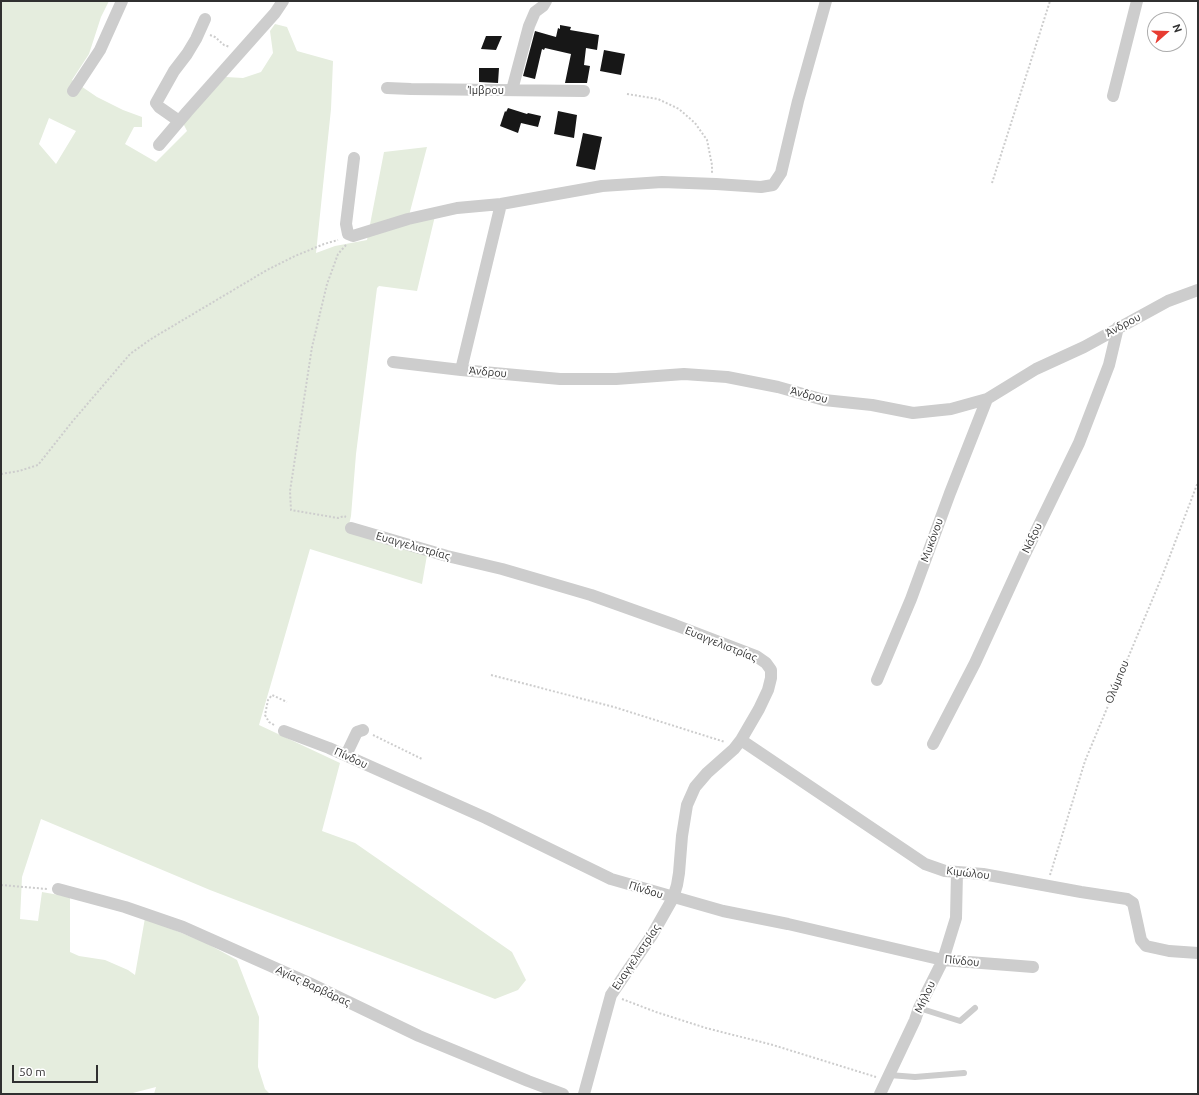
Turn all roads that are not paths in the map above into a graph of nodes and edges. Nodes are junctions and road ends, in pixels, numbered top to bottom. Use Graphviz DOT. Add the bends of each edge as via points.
graph roads {
  1 [pos="122,1"];
  2 [pos="284,1"];
  3 [pos="546,1"];
  4 [pos="826,1"];
  5 [pos="1137,1"];
  6 [pos="205,19"];
  7 [pos="387,88"];
  8 [pos="512,90"];
  9 [pos="73,91"];
  10 [pos="584,92"];
  11 [pos="1113,96"];
  12 [pos="179,121"];
  13 [pos="159,145"];
  14 [pos="354,158"];
  15 [pos="501,204"];
  16 [pos="1198,290"];
  17 [pos="1118,327"];
  18 [pos="393,362"];
  19 [pos="461,370"];
  20 [pos="987,399"];
  21 [pos="352,528"];
  22 [pos="877,680"];
  23 [pos="363,730"];
  24 [pos="284,731"];
  25 [pos="738,744"];
  26 [pos="933,744"];
  27 [pos="346,756"];
  28 [pos="957,872"];
  29 [pos="58,890"];
  30 [pos="673,898"];
  31 [pos="1198,953"];
  32 [pos="943,960"];
  33 [pos="1033,967"];
  34 [pos="919,1008"];
  35 [pos="975,1008"];
  36 [pos="964,1073"];
  37 [pos="888,1078"];
  38 [pos="563,1094"];
  39 [pos="584,1094"];
  40 [pos="880,1094"];
  1 -- 9 [label="street" via="100,50"];
  2 -- 12 [label="street"];
  3 -- 8 [label="street" via="534,14 529,26"];
  4 -- 15 [label="street" via="781,173 773,185 761,187 662,182 602,186"];
  5 -- 11 [label="street"];
  6 -- 12 [label="street" via="187,54 156,103"];
  7 -- 8 [label="street, Ίμβρου"];
  8 -- 10 [label="street, Ίμβρου"];
  12 -- 13 [label="street"];
  14 -- 15 [label="street" via="346,224 348,234 353,236 408,219 457,208"];
  15 -- 19 [label="street"];
  16 -- 17 [label="street, Άνδρου" via="1168,301"];
  17 -- 20 [label="street, Άνδρου" via="1036,369"];
  17 -- 26 [label="street, Νάξου" via="1108,365 1079,443 975,663"];
  18 -- 19 [label="street, Άνδρου"];
  19 -- 20 [label="street, Άνδρου" via="560,379 616,379 684,374 727,377 778,387 824,400 913,413 951,409"];
  20 -- 22 [label="street, Μυκόνου" via="911,599"];
  21 -- 25 [label="street, Ευαγγελιστρίας" via="591,595 756,656 771,670 771,678 759,709"];
  23 -- 27 [label="street" via="357,732"];
  24 -- 27 [label="street, Πίνδου"];
  25 -- 28 [label="street, Κιμώλου" via="925,864"];
  25 -- 30 [label="street, Ευαγγελιστρίας" via="695,787 687,805 679,873"];
  27 -- 30 [label="street, Πίνδου" via="486,818 611,879"];
  28 -- 31 [label="street, Κιμώλου" via="983,874 1127,899 1133,902 1141,940 1146,946"];
  28 -- 32 [label="street, Μήλου" via="956,918"];
  29 -- 38 [label="street, Αγίας Βαρβάρας" via="125,907 183,927 419,1036"];
  30 -- 32 [label="street, Πίνδου"];
  30 -- 39 [label="street, Ευαγγελιστρίας" via="611,995"];
  32 -- 33 [label="street, Πίνδου"];
  32 -- 34 [label="street, Μήλου"];
  34 -- 35 [label="lane" via="960,1021"];
  34 -- 37 [label="street, Μήλου"];
  36 -- 37 [label="lane"];
  37 -- 40 [label="street, Μήλου"];
}
